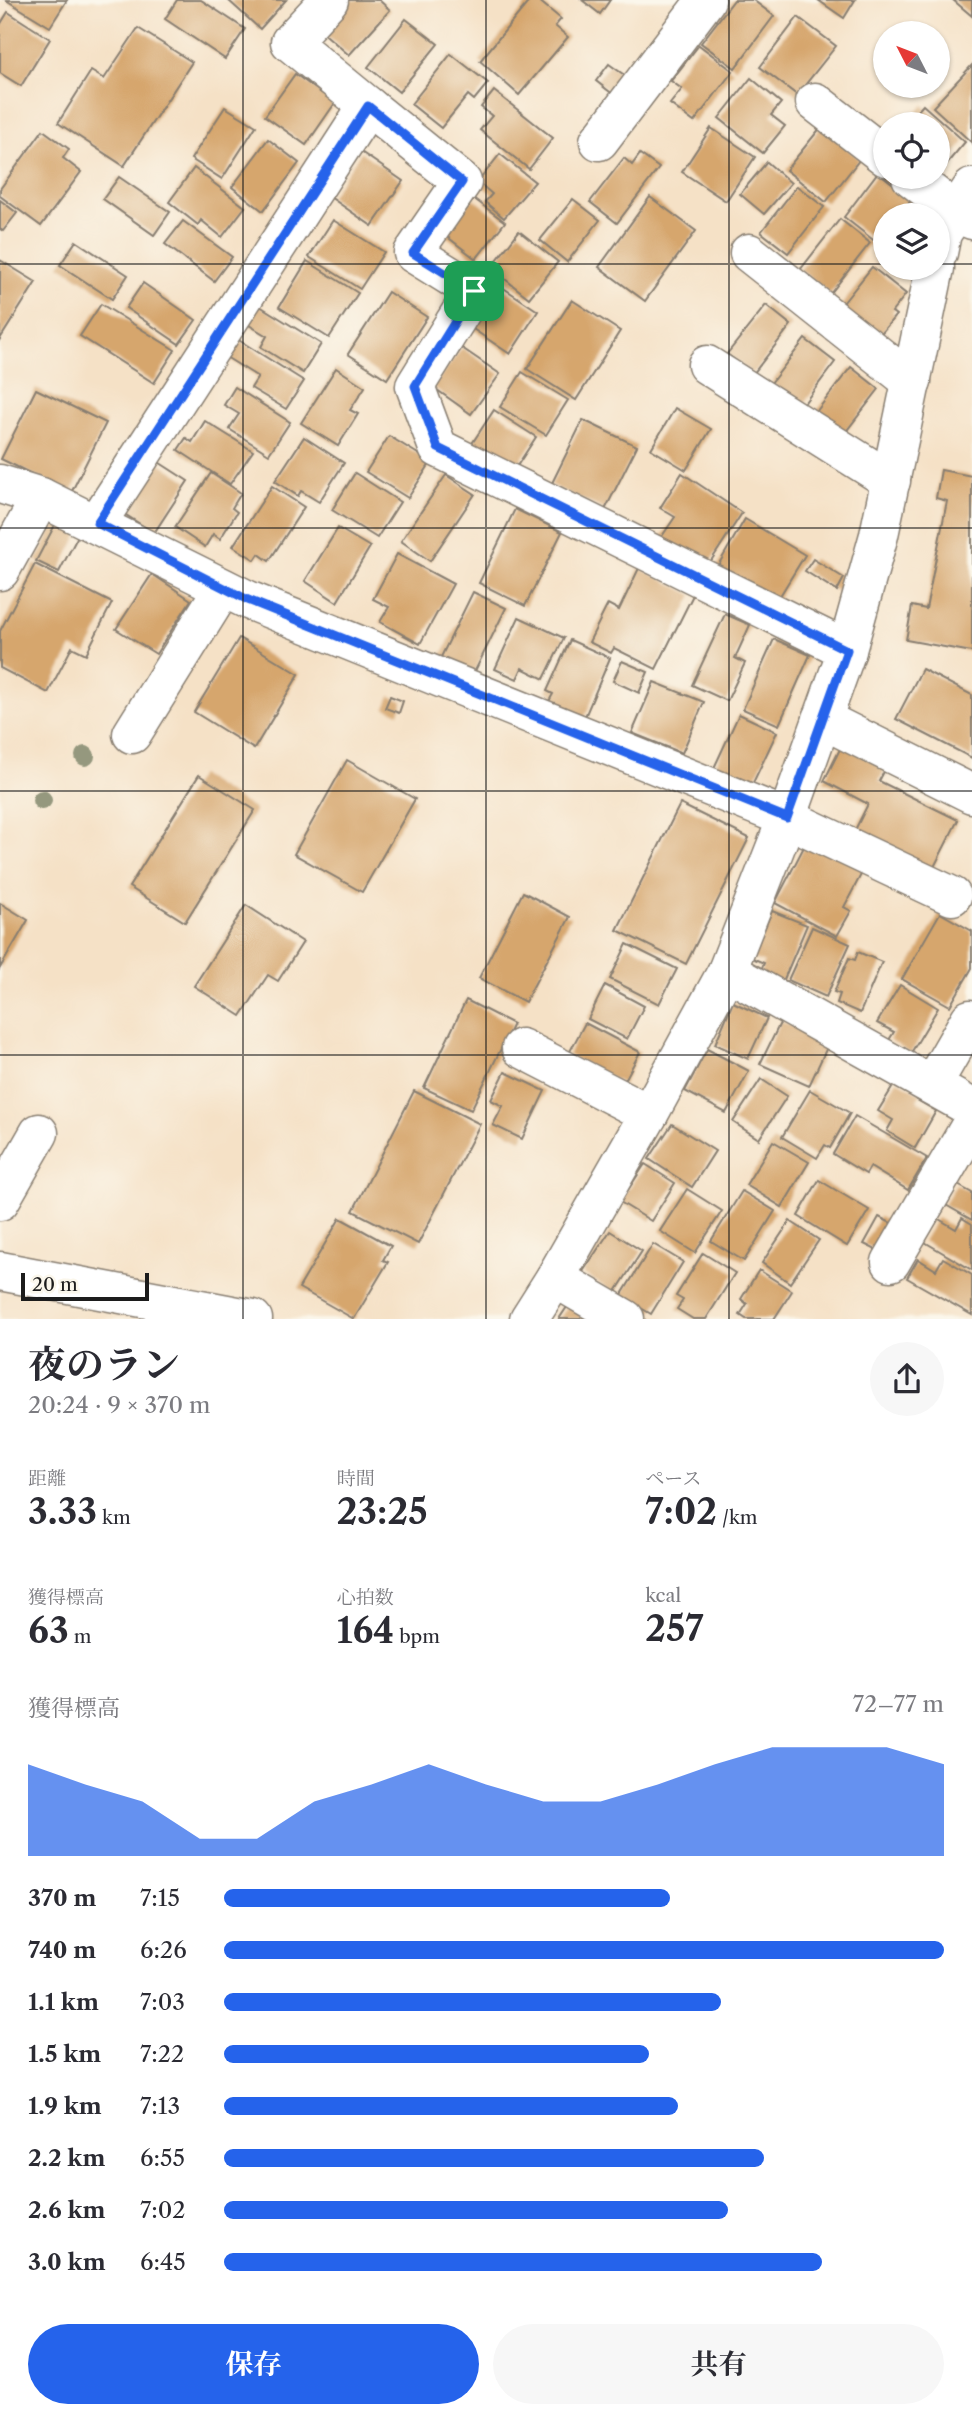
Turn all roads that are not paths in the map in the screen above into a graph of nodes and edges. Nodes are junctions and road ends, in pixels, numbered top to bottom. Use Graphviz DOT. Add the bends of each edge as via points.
graph roads {
  1 [pos="328,0"];
  2 [pos="706,0"];
  3 [pos="815,102"];
  4 [pos="368,106"];
  5 [pos="599,141"];
  6 [pos="873,147"];
  7 [pos="933,189"];
  8 [pos="967,207"];
  9 [pos="950,225"];
  10 [pos="749,253"];
  11 [pos="933,280"];
  12 [pos="707,365"];
  13 [pos="912,382"];
  14 [pos="891,481"];
  15 [pos="0,484"];
  16 [pos="41,496"];
  17 [pos="97,523"];
  18 [pos="0,571"];
  19 [pos="223,588"];
  20 [pos="847,650"];
  21 [pos="822,719"];
  22 [pos="132,734"];
  23 [pos="972,794"];
  24 [pos="787,818"];
  25 [pos="952,897"];
  26 [pos="727,971"];
  27 [pos="970,1019"];
  28 [pos="521,1048"];
  29 [pos="932,1085"];
  30 [pos="972,1108"];
  31 [pos="649,1114"];
  32 [pos="972,1123"];
  33 [pos="39,1133"];
  34 [pos="0,1201"];
  35 [pos="891,1262"];
  36 [pos="0,1271"];
  37 [pos="555,1278"];
  38 [pos="253,1319"];
  39 [pos="529,1319"];
  40 [pos="625,1319"];
  1 -- 4 [label="street" via="290,42"];
  2 -- 5 [label="street"];
  3 -- 6 [label="street"];
  4 -- 17 [label="street"];
  4 -- 20 [label="street" via="462,182 413,253 474,291 415,386 438,448"];
  7 -- 8 [label="street"];
  8 -- 9 [label="street"];
  10 -- 13 [label="street"];
  11 -- 13 [label="street"];
  12 -- 14 [label="street"];
  13 -- 14 [label="street"];
  14 -- 20 [label="street"];
  15 -- 16 [label="street"];
  16 -- 17 [label="street"];
  16 -- 18 [label="street"];
  17 -- 19 [label="street"];
  19 -- 22 [label="street"];
  19 -- 24 [label="street"];
  20 -- 21 [label="street"];
  21 -- 23 [label="street"];
  21 -- 24 [label="street"];
  24 -- 25 [label="street"];
  24 -- 26 [label="street"];
  26 -- 29 [label="street"];
  26 -- 31 [label="street"];
  27 -- 29 [label="street"];
  28 -- 31 [label="street"];
  29 -- 30 [label="street"];
  31 -- 37 [label="street"];
  32 -- 35 [label="street"];
  33 -- 34 [label="street"];
  36 -- 38 [label="street"];
  37 -- 39 [label="street"];
  37 -- 40 [label="street"];
}
